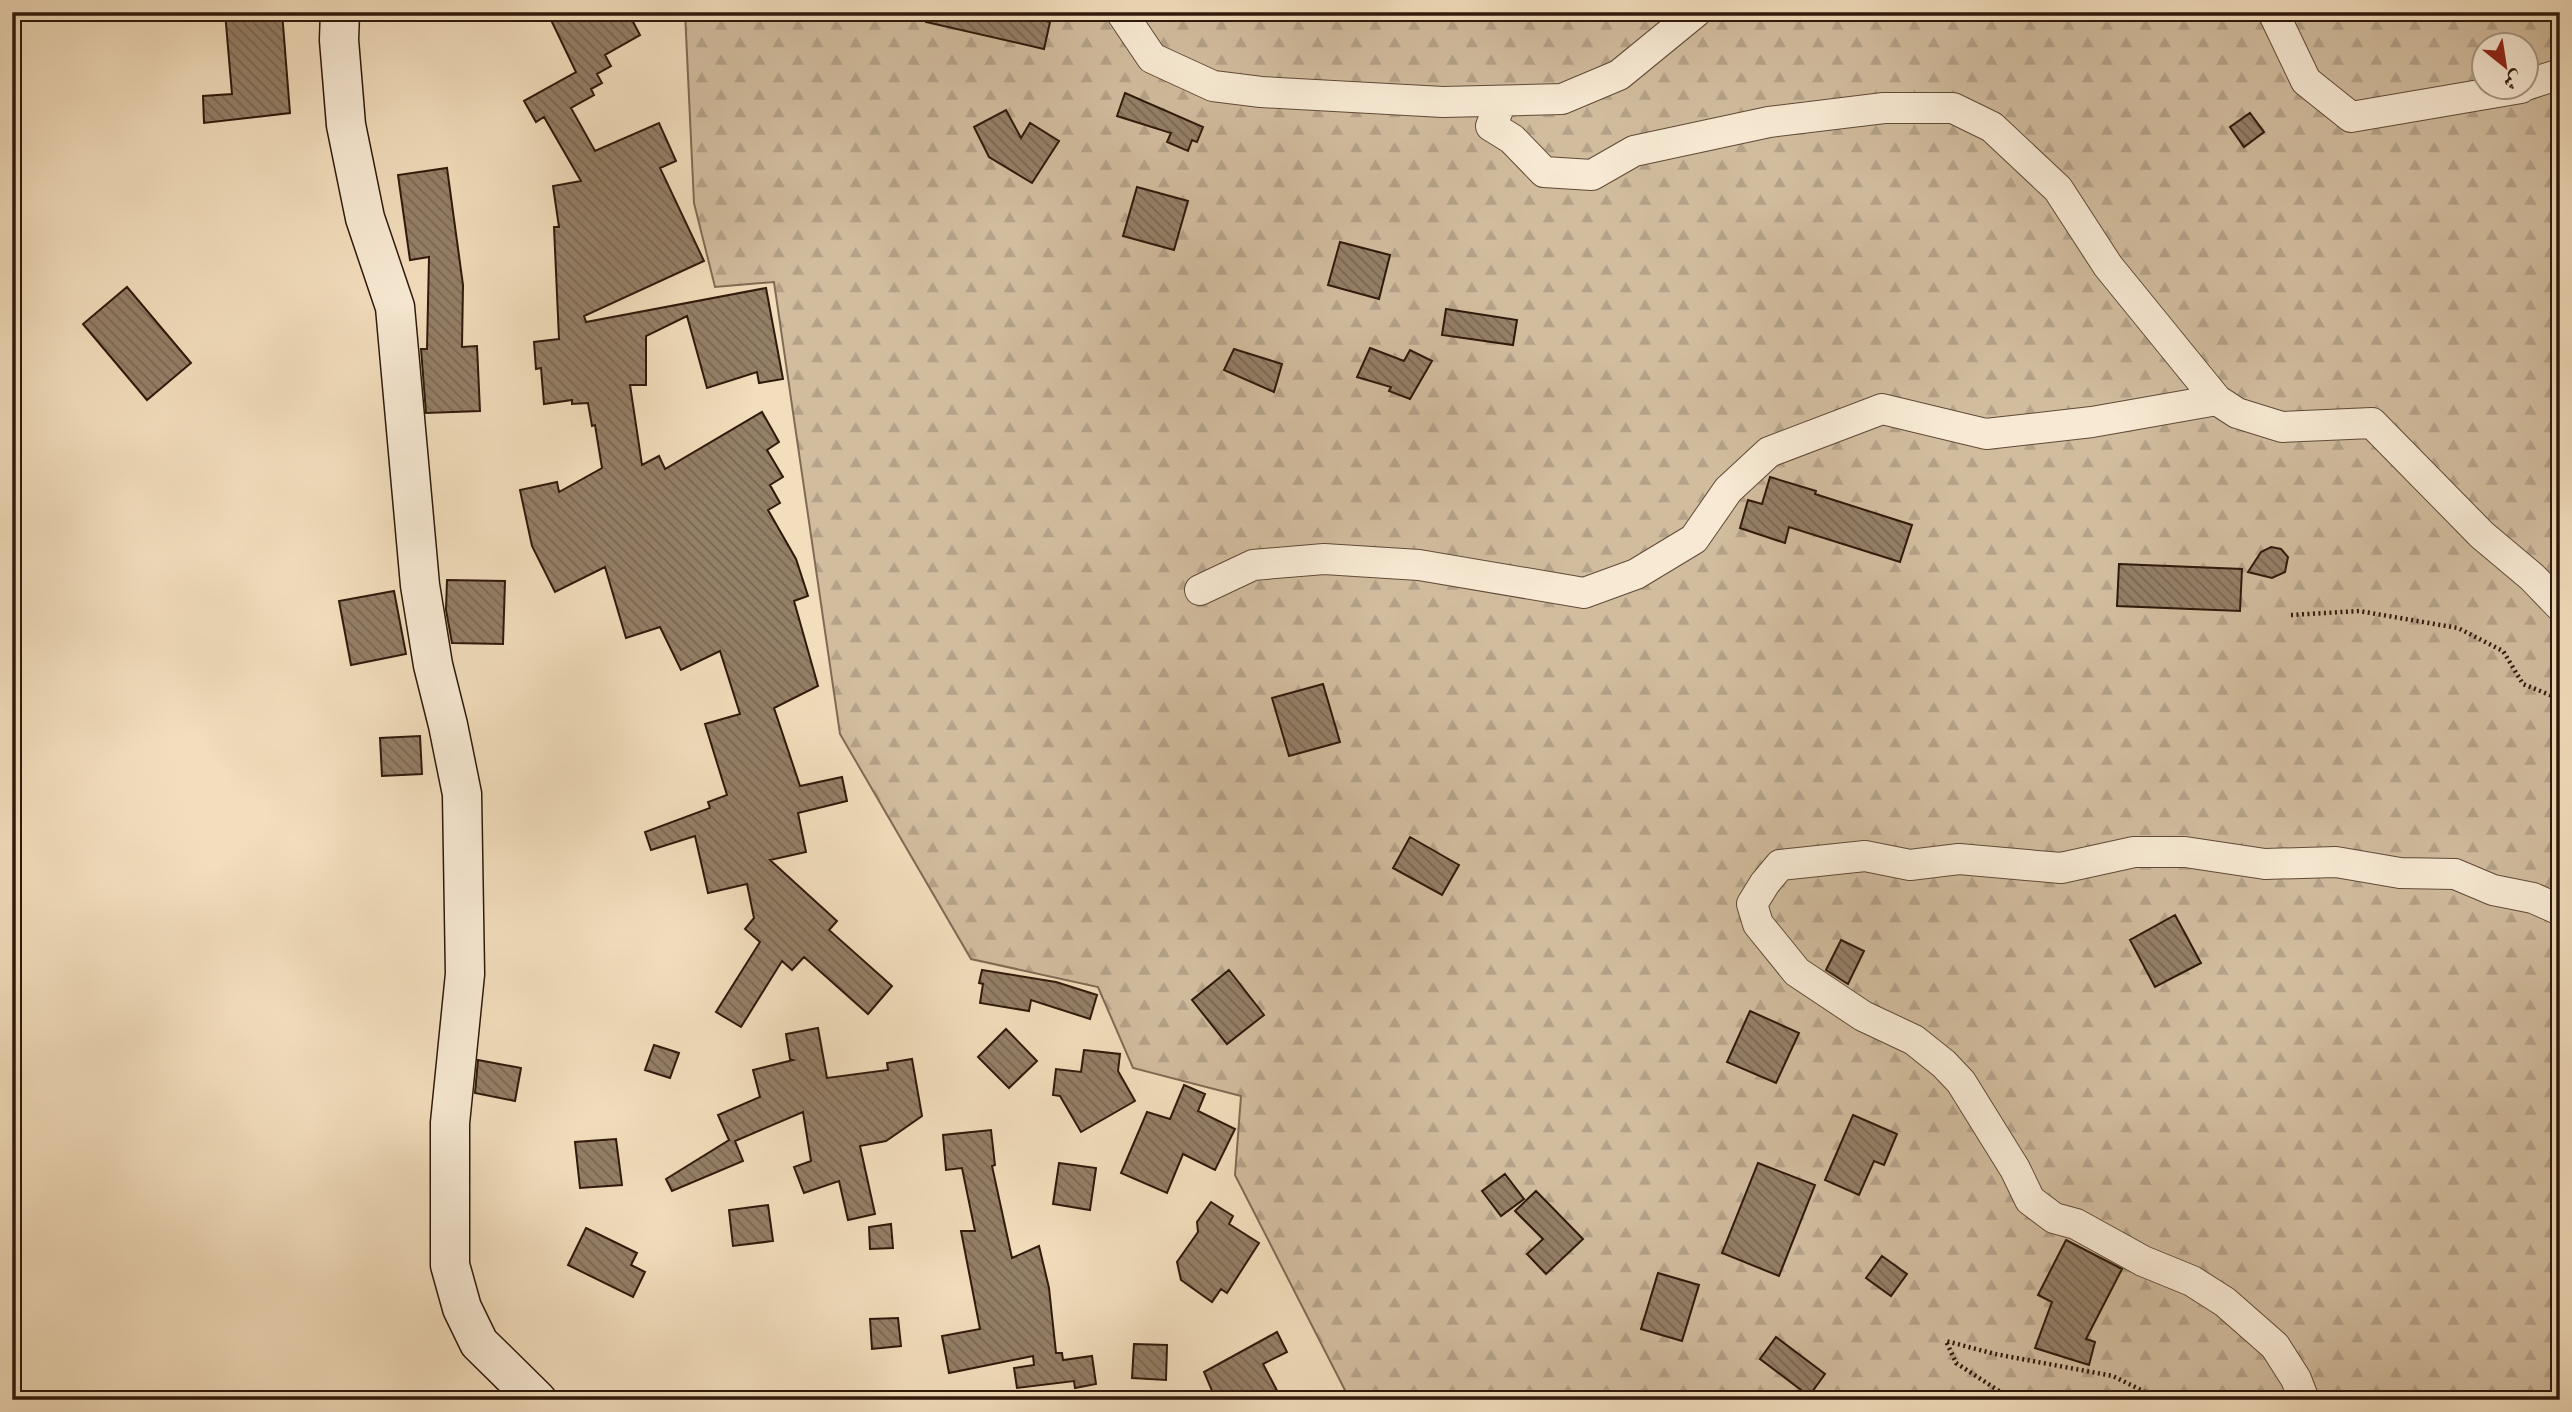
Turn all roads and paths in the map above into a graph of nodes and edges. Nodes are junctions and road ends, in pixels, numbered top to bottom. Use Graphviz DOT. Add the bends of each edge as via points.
graph roads {
  1 [pos="340,12"];
  2 [pos="1121,12"];
  3 [pos="1696,12"];
  4 [pos="2273,12"];
  5 [pos="2560,74"];
  6 [pos="2540,80"];
  7 [pos="2470,97"];
  8 [pos="1502,101"];
  9 [pos="2217,400"];
  10 [pos="1200,590"];
  11 [pos="2560,606"];
  12 [pos="2291,615"];
  13 [pos="2560,699"];
  14 [pos="2560,910"];
  15 [pos="537,1400"];
  16 [pos="2013,1400"];
  17 [pos="2161,1400"];
  18 [pos="2304,1400"];
  1 -- 15 [label="street" via="346,125 365,219 395,307 420,584 462,794 465,974 450,1124 450,1265 461,1308 479,1343"];
  2 -- 8 [label="street" via="1152,58 1213,86 1443,102"];
  3 -- 8 [label="street" via="1619,75 1562,99"];
  4 -- 7 [label="street" via="2306,81 2351,117"];
  5 -- 6 [label="street"];
  8 -- 9 [label="street" via="1491,126 1512,139 1544,172 1592,175 1634,150 1769,122 1884,108 1953,108 1992,127 2058,189 2108,266"];
  9 -- 10 [label="street" via="2092,422 1986,434 1882,410 1769,452 1728,490 1694,539 1636,574 1584,593 1419,565 1324,559 1253,565"];
  9 -- 11 [label="street" via="2236,413 2282,428 2372,423 2482,535"];
  12 -- 13 [label="path" via="2360,611 2458,628 2503,651 2523,684"];
  14 -- 18 [label="street" via="2455,874 2400,873 2336,862 2265,864 2185,852 2134,852 2061,868 1959,859 1910,865 1865,856 1780,865 1752,904 1758,924 1797,972 1863,1016 1914,1040 1961,1082 2029,1200 2054,1218 2076,1224 2225,1302 2275,1346"];
  16 -- 17 [label="path" via="1956,1363 1946,1341 2113,1377"];
}
